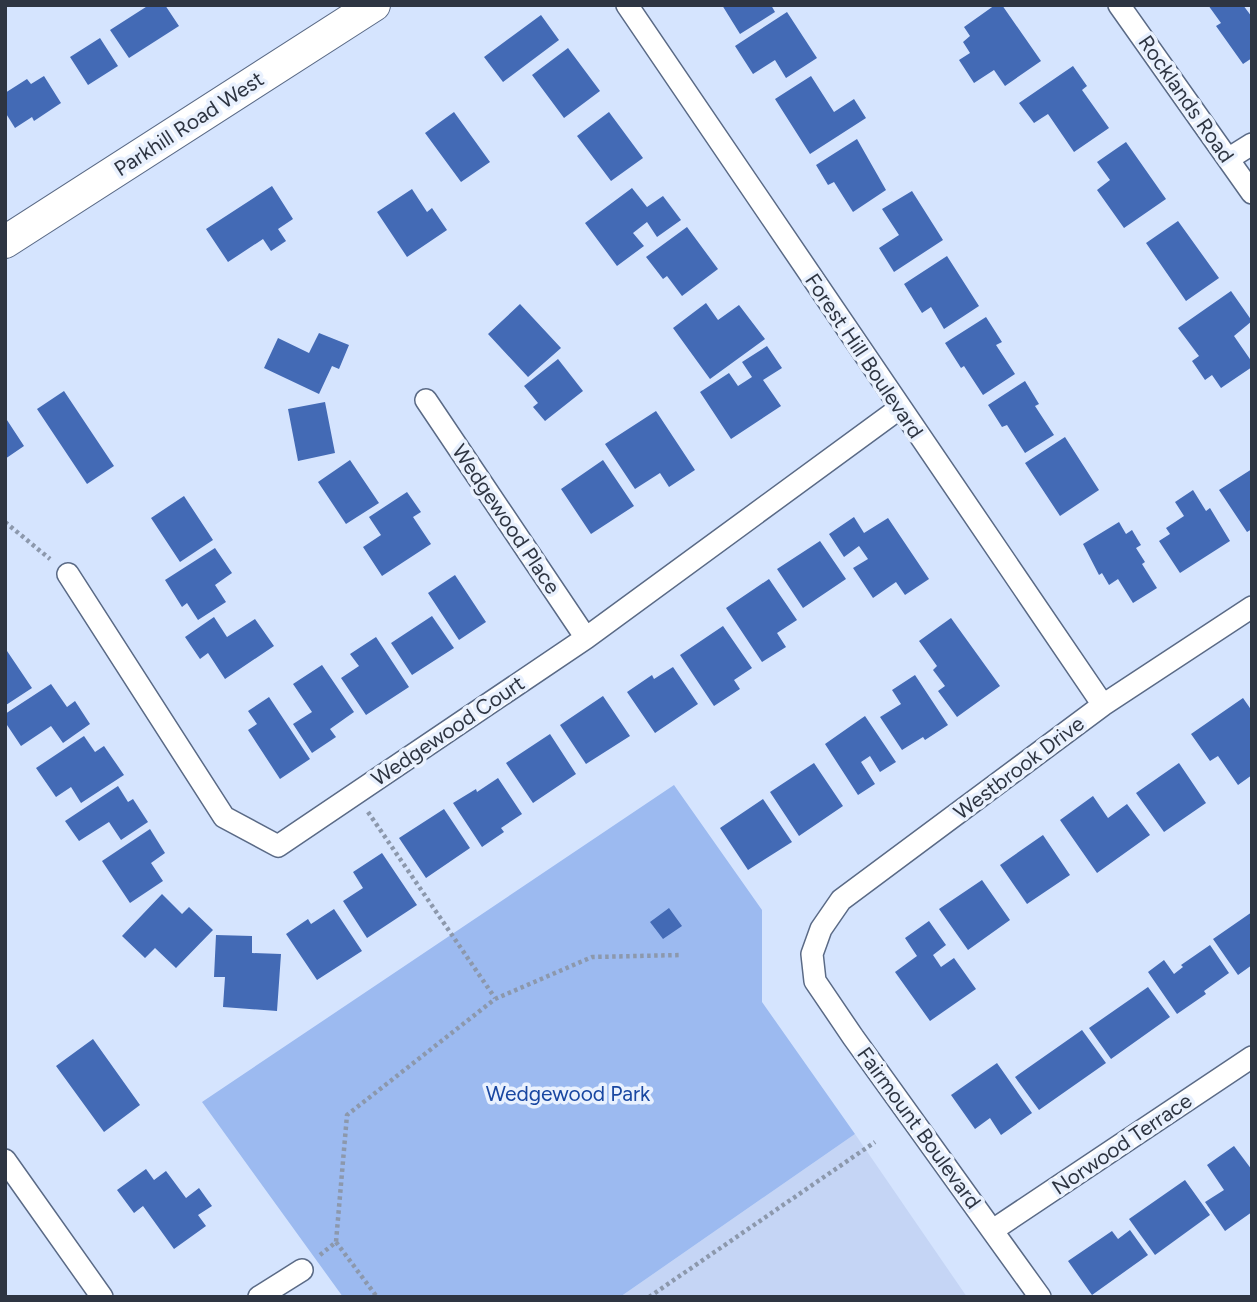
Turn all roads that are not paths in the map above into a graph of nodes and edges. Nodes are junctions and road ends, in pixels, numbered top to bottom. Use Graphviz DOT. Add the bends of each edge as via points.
graph roads {
  1 [pos="374,5"];
  2 [pos="627,5"];
  3 [pos="1119,5"];
  4 [pos="1252,144"];
  5 [pos="1228,159"];
  6 [pos="1252,193"];
  7 [pos="7,237"];
  8 [pos="426,400"];
  9 [pos="900,408"];
  10 [pos="68,574"];
  11 [pos="1252,607"];
  12 [pos="586,638"];
  13 [pos="1103,705"];
  14 [pos="813,954"];
  15 [pos="1252,1057"];
  16 [pos="5,1160"];
  17 [pos="993,1230"];
  18 [pos="302,1270"];
  19 [pos="102,1297"];
  20 [pos="259,1297"];
  21 [pos="1040,1297"];
  1 -- 7 [label="main road, Parkhill Road West"];
  2 -- 9 [label="street, Forest Hill Boulevard"];
  3 -- 5 [label="street, Rocklands Road"];
  4 -- 5 [label="street"];
  5 -- 6 [label="street, Rocklands Road"];
  8 -- 12 [label="street, Wedgewood Place"];
  9 -- 12 [label="street, Wedgewood Court"];
  9 -- 13 [label="street, Forest Hill Boulevard"];
  10 -- 12 [label="street, Wedgewood Court" via="224,817 278,846"];
  11 -- 13 [label="street, Westbrook Drive"];
  13 -- 14 [label="street, Westbrook Drive" via="841,900 821,929"];
  14 -- 17 [label="street, Fairmount Boulevard" via="815,981"];
  15 -- 17 [label="street, Norwood Terrace"];
  16 -- 19 [label="street"];
  17 -- 21 [label="street, Fairmount Boulevard"];
  18 -- 20 [label="street"];
}
